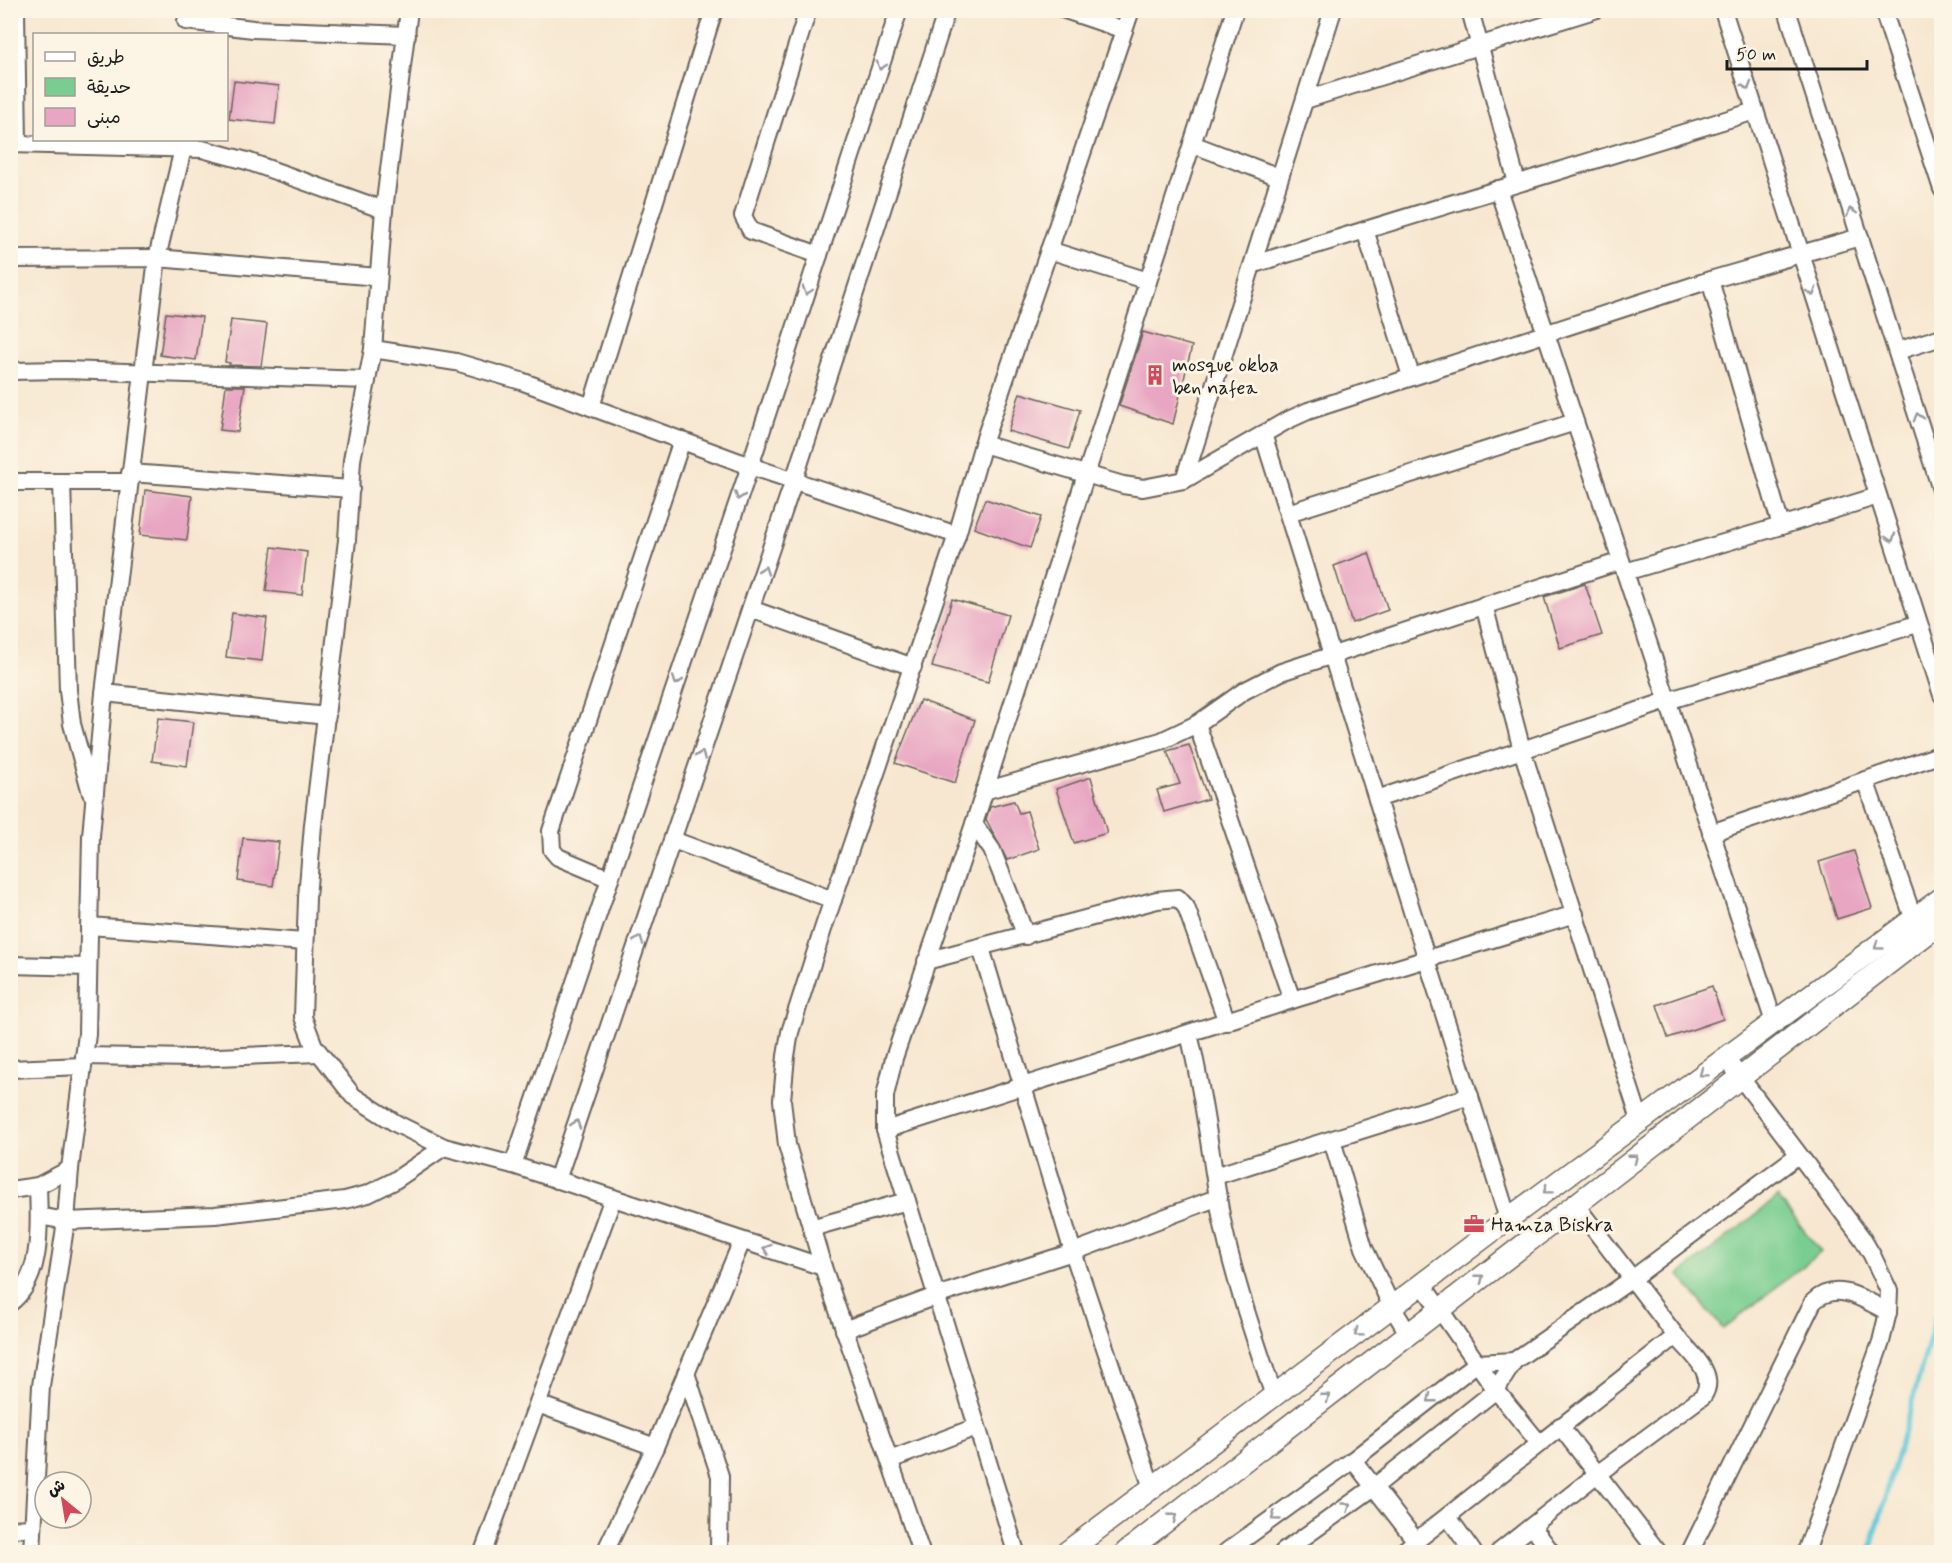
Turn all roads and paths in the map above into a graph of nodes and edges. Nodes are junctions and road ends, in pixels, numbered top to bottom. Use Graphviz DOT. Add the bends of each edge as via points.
graph roads {
  1 [pos="16,10"];
  2 [pos="409,10"];
  3 [pos="714,10"];
  4 [pos="808,10"];
  5 [pos="900,10"];
  6 [pos="947,10"];
  7 [pos="1065,10"];
  8 [pos="1131,10"];
  9 [pos="1235,10"];
  10 [pos="1333,10"];
  11 [pos="1470,10"];
  12 [pos="1594,10"];
  13 [pos="1723,10"];
  14 [pos="1787,10"];
  15 [pos="1883,10"];
  16 [pos="187,22"];
  17 [pos="1124,30"];
  18 [pos="406,34"];
  19 [pos="1478,47"];
  20 [pos="1305,100"];
  21 [pos="1755,111"];
  22 [pos="184,143"];
  23 [pos="14,144"];
  24 [pos="1192,144"];
  25 [pos="1280,177"];
  26 [pos="1517,183"];
  27 [pos="1498,189"];
  28 [pos="1941,189"];
  29 [pos="384,210"];
  30 [pos="1365,230"];
  31 [pos="1860,237"];
  32 [pos="1049,250"];
  33 [pos="1800,254"];
  34 [pos="819,255"];
  35 [pos="156,258"];
  36 [pos="10,259"];
  37 [pos="1254,264"];
  38 [pos="378,277"];
  39 [pos="1710,280"];
  40 [pos="1148,281"];
  41 [pos="1545,333"];
  42 [pos="1941,337"];
  43 [pos="373,349"];
  44 [pos="1897,351"];
  45 [pos="10,371"];
  46 [pos="142,374"];
  47 [pos="1411,376"];
  48 [pos="367,380"];
  49 [pos="591,406"];
  50 [pos="1575,422"];
  51 [pos="1263,434"];
  52 [pos="682,440"];
  53 [pos="983,444"];
  54 [pos="750,466"];
  55 [pos="1086,476"];
  56 [pos="129,478"];
  57 [pos="794,480"];
  58 [pos="1184,480"];
  59 [pos="10,482"];
  60 [pos="62,482"];
  61 [pos="351,489"];
  62 [pos="1941,493"];
  63 [pos="1878,496"];
  64 [pos="1288,513"];
  65 [pos="1781,526"];
  66 [pos="957,535"];
  67 [pos="1623,566"];
  68 [pos="1484,605"];
  69 [pos="751,609"];
  70 [pos="1917,624"];
  71 [pos="1333,656"];
  72 [pos="913,667"];
  73 [pos="104,693"];
  74 [pos="1941,695"];
  75 [pos="1667,702"];
  76 [pos="327,717"];
  77 [pos="1197,724"];
  78 [pos="1522,750"];
  79 [pos="1941,754"];
  80 [pos="1865,780"];
  81 [pos="984,791"];
  82 [pos="1377,799"];
  83 [pos="94,803"];
  84 [pos="974,824"];
  85 [pos="1711,833"];
  86 [pos="673,840"];
  87 [pos="610,879"];
  88 [pos="1941,898"];
  89 [pos="833,900"];
  90 [pos="1575,914"];
  91 [pos="1914,920"];
  92 [pos="1941,922"];
  93 [pos="89,926"];
  94 [pos="1026,936"];
  95 [pos="305,942"];
  96 [pos="981,948"];
  97 [pos="1427,959"];
  98 [pos="926,961"];
  99 [pos="10,965"];
  100 [pos="88,967"];
  101 [pos="1292,1000"];
  102 [pos="1227,1022"];
  103 [pos="1774,1022"];
  104 [pos="1189,1034"];
  105 [pos="318,1053"];
  106 [pos="1725,1057"];
  107 [pos="83,1061"];
  108 [pos="10,1069"];
  109 [pos="1740,1077"];
  110 [pos="1024,1085"];
  111 [pos="1470,1096"];
  112 [pos="1640,1120"];
  113 [pos="885,1130"];
  114 [pos="1332,1140"];
  115 [pos="444,1147"];
  116 [pos="1798,1155"];
  117 [pos="513,1165"];
  118 [pos="70,1169"];
  119 [pos="1215,1176"];
  120 [pos="557,1180"];
  121 [pos="38,1186"];
  122 [pos="10,1190"];
  123 [pos="1219,1197"];
  124 [pos="613,1198"];
  125 [pos="907,1202"];
  126 [pos="1575,1203"];
  127 [pos="39,1216"];
  128 [pos="1508,1219"];
  129 [pos="66,1221"];
  130 [pos="811,1228"];
  131 [pos="742,1241"];
  132 [pos="1073,1252"];
  133 [pos="823,1267"];
  134 [pos="1632,1279"];
  135 [pos="1422,1284"];
  136 [pos="936,1296"];
  137 [pos="10,1303"];
  138 [pos="1392,1307"];
  139 [pos="1440,1309"];
  140 [pos="1888,1312"];
  141 [pos="844,1330"];
  142 [pos="1408,1333"];
  143 [pos="1676,1336"];
  144 [pos="1514,1361"];
  145 [pos="1477,1363"];
  146 [pos="686,1373"];
  147 [pos="1496,1390"];
  148 [pos="1274,1396"];
  149 [pos="538,1404"];
  150 [pos="1560,1426"];
  151 [pos="976,1427"];
  152 [pos="1539,1443"];
  153 [pos="655,1447"];
  154 [pos="890,1460"];
  155 [pos="1353,1460"];
  156 [pos="36,1470"];
  157 [pos="1596,1475"];
  158 [pos="1374,1486"];
  159 [pos="1152,1488"];
  160 [pos="1448,1517"];
  161 [pos="1532,1526"];
  162 [pos="33,1528"];
  163 [pos="10,1529"];
  164 [pos="1416,1541"];
  165 [pos="1137,1549"];
  166 [pos="32,1552"];
  167 [pos="483,1552"];
  168 [pos="604,1552"];
  169 [pos="718,1552"];
  170 [pos="921,1552"];
  171 [pos="1016,1552"];
  172 [pos="1067,1552"];
  173 [pos="1226,1552"];
  174 [pos="1283,1552"];
  175 [pos="1402,1552"];
  176 [pos="1473,1552"];
  177 [pos="1499,1552"];
  178 [pos="1551,1552"];
  179 [pos="1658,1552"];
  180 [pos="1690,1552"];
  181 [pos="1806,1552"];
  1 -- 23 [label="street"];
  2 -- 18 [label="street"];
  3 -- 49 [label="street"];
  4 -- 34 [label="street" via="743,216 751,231"];
  5 -- 34 [label="street, one-way"];
  6 -- 57 [label="street"];
  7 -- 17 [label="street"];
  8 -- 17 [label="street"];
  9 -- 24 [label="street"];
  10 -- 20 [label="street"];
  11 -- 19 [label="street"];
  12 -- 19 [label="street"];
  13 -- 21 [label="street, one-way"];
  31 -- 14 [label="street, one-way"];
  15 -- 28 [label="street"];
  16 -- 18 [label="street" via="253,29"];
  17 -- 32 [label="street"];
  18 -- 29 [label="street"];
  19 -- 20 [label="street"];
  19 -- 26 [label="street"];
  20 -- 25 [label="street"];
  21 -- 26 [label="street"];
  21 -- 33 [label="street"];
  22 -- 23 [label="street"];
  22 -- 29 [label="street"];
  22 -- 35 [label="street"];
  24 -- 25 [label="street"];
  24 -- 40 [label="street"];
  25 -- 37 [label="street"];
  26 -- 27 [label="street"];
  27 -- 30 [label="street"];
  27 -- 41 [label="street"];
  29 -- 38 [label="street"];
  30 -- 37 [label="street"];
  30 -- 47 [label="street"];
  31 -- 33 [label="street"];
  31 -- 44 [label="street"];
  32 -- 40 [label="street"];
  32 -- 53 [label="street"];
  33 -- 39 [label="street"];
  33 -- 63 [label="street, one-way"];
  34 -- 54 [label="street, one-way"];
  35 -- 36 [label="street"];
  35 -- 38 [label="street"];
  35 -- 46 [label="street"];
  37 -- 58 [label="street"];
  38 -- 43 [label="street"];
  39 -- 41 [label="street"];
  39 -- 65 [label="street"];
  40 -- 55 [label="street"];
  41 -- 47 [label="street"];
  41 -- 50 [label="street"];
  42 -- 44 [label="street"];
  43 -- 48 [label="street"];
  43 -- 49 [label="street" via="456,362"];
  62 -- 44 [label="street, one-way"];
  45 -- 46 [label="street"];
  46 -- 48 [label="street"];
  46 -- 56 [label="street"];
  47 -- 51 [label="street" via="1308,411"];
  48 -- 61 [label="street" via="352,460"];
  49 -- 52 [label="street"];
  50 -- 64 [label="street"];
  50 -- 67 [label="street"];
  51 -- 58 [label="street"];
  51 -- 64 [label="street"];
  52 -- 54 [label="street"];
  52 -- 87 [label="street" via="551,831 552,850 558,857"];
  53 -- 55 [label="street"];
  53 -- 66 [label="street"];
  54 -- 57 [label="street"];
  54 -- 87 [label="street, one-way"];
  55 -- 58 [label="street" via="1143,488"];
  55 -- 81 [label="street"];
  56 -- 60 [label="street"];
  56 -- 61 [label="street"];
  56 -- 73 [label="street"];
  57 -- 66 [label="street"];
  69 -- 57 [label="street, one-way"];
  59 -- 60 [label="street"];
  60 -- 83 [label="street" via="68,690 72,724"];
  61 -- 76 [label="street"];
  63 -- 65 [label="street"];
  63 -- 70 [label="street, one-way"];
  64 -- 71 [label="street"];
  65 -- 67 [label="street"];
  66 -- 72 [label="street"];
  67 -- 68 [label="street"];
  67 -- 75 [label="street"];
  68 -- 71 [label="street"];
  68 -- 78 [label="street"];
  69 -- 72 [label="street"];
  86 -- 69 [label="street, one-way"];
  70 -- 74 [label="street"];
  70 -- 75 [label="street"];
  71 -- 77 [label="street" via="1261,681"];
  71 -- 82 [label="street"];
  72 -- 89 [label="street"];
  73 -- 76 [label="street"];
  73 -- 83 [label="street"];
  75 -- 78 [label="street"];
  75 -- 85 [label="street"];
  76 -- 95 [label="street" via="313,825"];
  77 -- 81 [label="street" via="1161,741"];
  77 -- 101 [label="street"];
  78 -- 82 [label="street"];
  78 -- 90 [label="street"];
  79 -- 80 [label="street"];
  80 -- 85 [label="street"];
  80 -- 91 [label="street"];
  81 -- 84 [label="street"];
  82 -- 97 [label="street"];
  83 -- 93 [label="street"];
  84 -- 94 [label="street" via="992,850"];
  84 -- 98 [label="street"];
  85 -- 103 [label="street"];
  86 -- 89 [label="street"];
  120 -- 86 [label="street, one-way"];
  87 -- 117 [label="street"];
  88 -- 91 [label="street"];
  89 -- 130 [label="street" via="790,1032 782,1100 787,1145"];
  90 -- 97 [label="street"];
  90 -- 112 [label="street"];
  91 -- 103 [label="street, one-way"];
  92 -- 109 [label="street"];
  93 -- 95 [label="street"];
  93 -- 100 [label="street"];
  94 -- 96 [label="street"];
  94 -- 102 [label="street" via="1156,900 1178,898 1186,907"];
  95 -- 105 [label="street" via="303,1017"];
  96 -- 98 [label="street"];
  96 -- 110 [label="street"];
  97 -- 101 [label="street"];
  97 -- 111 [label="street"];
  98 -- 113 [label="street" via="889,1073"];
  99 -- 100 [label="street"];
  100 -- 107 [label="street"];
  101 -- 102 [label="street"];
  102 -- 104 [label="street"];
  103 -- 106 [label="street"];
  104 -- 110 [label="street"];
  104 -- 119 [label="street" via="1201,1081"];
  105 -- 107 [label="street"];
  105 -- 115 [label="street" via="352,1095 397,1124"];
  106 -- 109 [label="street"];
  106 -- 112 [label="street, one-way"];
  107 -- 108 [label="street"];
  107 -- 118 [label="street"];
  109 -- 116 [label="street"];
  126 -- 109 [label="street, one-way"];
  110 -- 113 [label="street"];
  110 -- 132 [label="street"];
  111 -- 114 [label="street"];
  111 -- 128 [label="street"];
  112 -- 128 [label="street, one-way"];
  113 -- 125 [label="street"];
  114 -- 119 [label="street"];
  114 -- 138 [label="street" via="1364,1248"];
  115 -- 117 [label="street"];
  115 -- 129 [label="street" via="385,1186 345,1200 215,1215"];
  116 -- 134 [label="street"];
  116 -- 140 [label="street" via="1872,1255 1889,1292"];
  117 -- 120 [label="street"];
  118 -- 121 [label="street"];
  118 -- 129 [label="street"];
  119 -- 123 [label="street"];
  120 -- 124 [label="street"];
  121 -- 122 [label="street"];
  121 -- 127 [label="street"];
  123 -- 132 [label="street"];
  123 -- 148 [label="street" via="1242,1302"];
  124 -- 131 [label="street"];
  124 -- 149 [label="street"];
  125 -- 130 [label="street"];
  125 -- 136 [label="street"];
  126 -- 134 [label="street"];
  139 -- 126 [label="street, one-way"];
  127 -- 129 [label="street"];
  127 -- 137 [label="street" via="35,1259 24,1286"];
  128 -- 135 [label="street"];
  129 -- 156 [label="street" via="41,1386"];
  130 -- 133 [label="street"];
  133 -- 131 [label="street, one-way"];
  131 -- 146 [label="street"];
  132 -- 136 [label="street"];
  132 -- 159 [label="street"];
  133 -- 141 [label="street"];
  134 -- 143 [label="street"];
  134 -- 144 [label="street"];
  135 -- 138 [label="street"];
  135 -- 139 [label="street"];
  136 -- 141 [label="street"];
  136 -- 151 [label="street"];
  138 -- 142 [label="street"];
  138 -- 148 [label="street, one-way"];
  139 -- 142 [label="street"];
  139 -- 145 [label="street"];
  140 -- 180 [label="street" via="1833,1290 1813,1302"];
  140 -- 181 [label="street" via="1881,1342"];
  141 -- 154 [label="street"];
  165 -- 142 [label="street, one-way"];
  143 -- 150 [label="street"];
  143 -- 157 [label="street" via="1706,1372 1705,1393"];
  144 -- 145 [label="street"];
  144 -- 147 [label="street"];
  145 -- 147 [label="street"];
  145 -- 155 [label="street, one-way"];
  146 -- 153 [label="street"];
  146 -- 169 [label="street" via="720,1476"];
  147 -- 152 [label="street"];
  147 -- 158 [label="street"];
  148 -- 159 [label="street"];
  149 -- 153 [label="street"];
  149 -- 167 [label="street"];
  150 -- 152 [label="street"];
  150 -- 157 [label="street"];
  151 -- 154 [label="street"];
  151 -- 171 [label="street"];
  152 -- 160 [label="street"];
  153 -- 168 [label="street"];
  154 -- 170 [label="street"];
  155 -- 158 [label="street"];
  155 -- 173 [label="street, one-way"];
  157 -- 161 [label="street"];
  157 -- 179 [label="street"];
  158 -- 164 [label="street"];
  174 -- 158 [label="street, one-way"];
  159 -- 172 [label="street"];
  160 -- 164 [label="street"];
  160 -- 176 [label="street"];
  161 -- 177 [label="street"];
  161 -- 178 [label="street"];
  162 -- 163 [label="street"];
  162 -- 166 [label="street"];
  164 -- 175 [label="street"];
}
